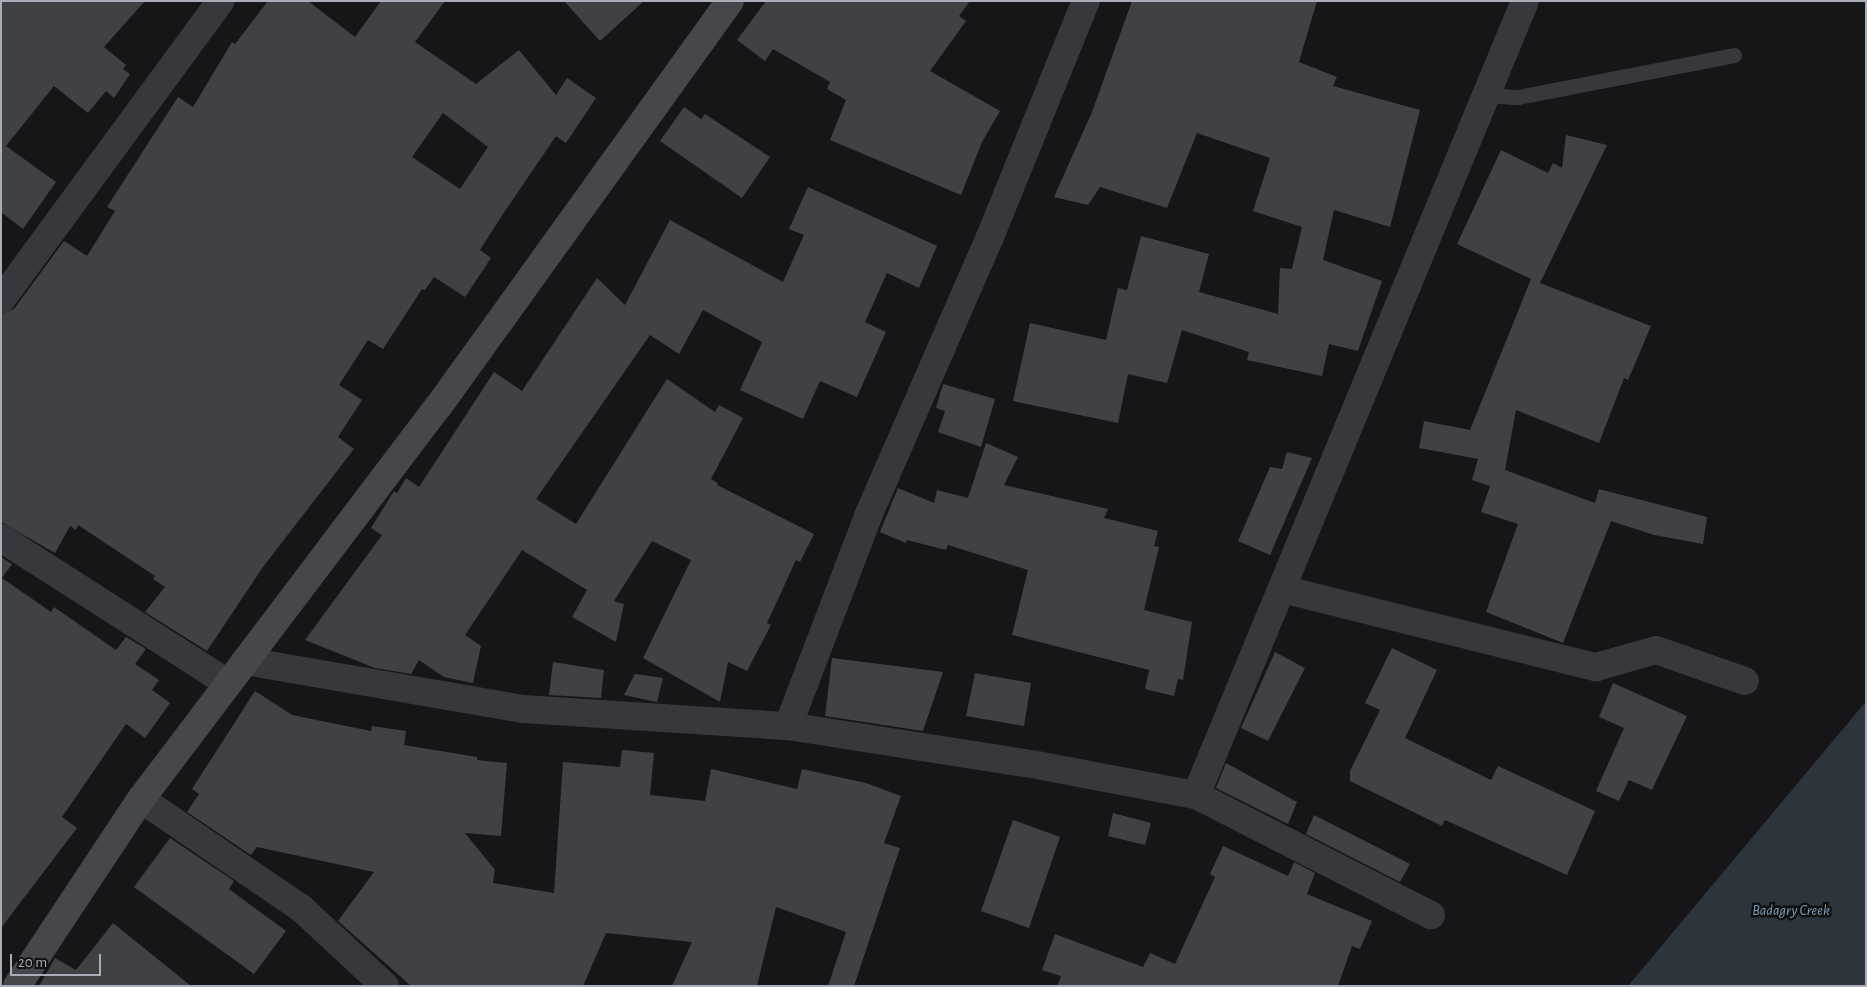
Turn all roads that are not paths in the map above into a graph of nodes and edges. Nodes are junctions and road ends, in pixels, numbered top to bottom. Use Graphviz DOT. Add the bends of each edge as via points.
graph roads {
  1 [pos="221,1"];
  2 [pos="730,1"];
  3 [pos="1086,1"];
  4 [pos="1525,1"];
  5 [pos="1734,55"];
  6 [pos="1487,95"];
  7 [pos="1,300"];
  8 [pos="1,538"];
  9 [pos="1282,589"];
  10 [pos="245,661"];
  11 [pos="1745,681"];
  12 [pos="228,683"];
  13 [pos="788,726"];
  14 [pos="1196,795"];
  15 [pos="141,799"];
  16 [pos="1431,915"];
  17 [pos="17,986"];
  18 [pos="385,986"];
  1 -- 7 [label="street"];
  2 -- 10 [label="street" via="438,407"];
  3 -- 13 [label="street" via="990,237 868,516"];
  4 -- 6 [label="street"];
  5 -- 6 [label="lane" via="1518,97"];
  6 -- 9 [label="street"];
  8 -- 12 [label="street"];
  9 -- 11 [label="street" via="1596,667 1656,650"];
  9 -- 14 [label="street"];
  10 -- 12 [label="street"];
  10 -- 13 [label="street" via="523,709"];
  12 -- 15 [label="street"];
  13 -- 14 [label="street" via="1042,766"];
  14 -- 16 [label="street"];
  15 -- 17 [label="street"];
  15 -- 18 [label="street" via="301,908"];
}
